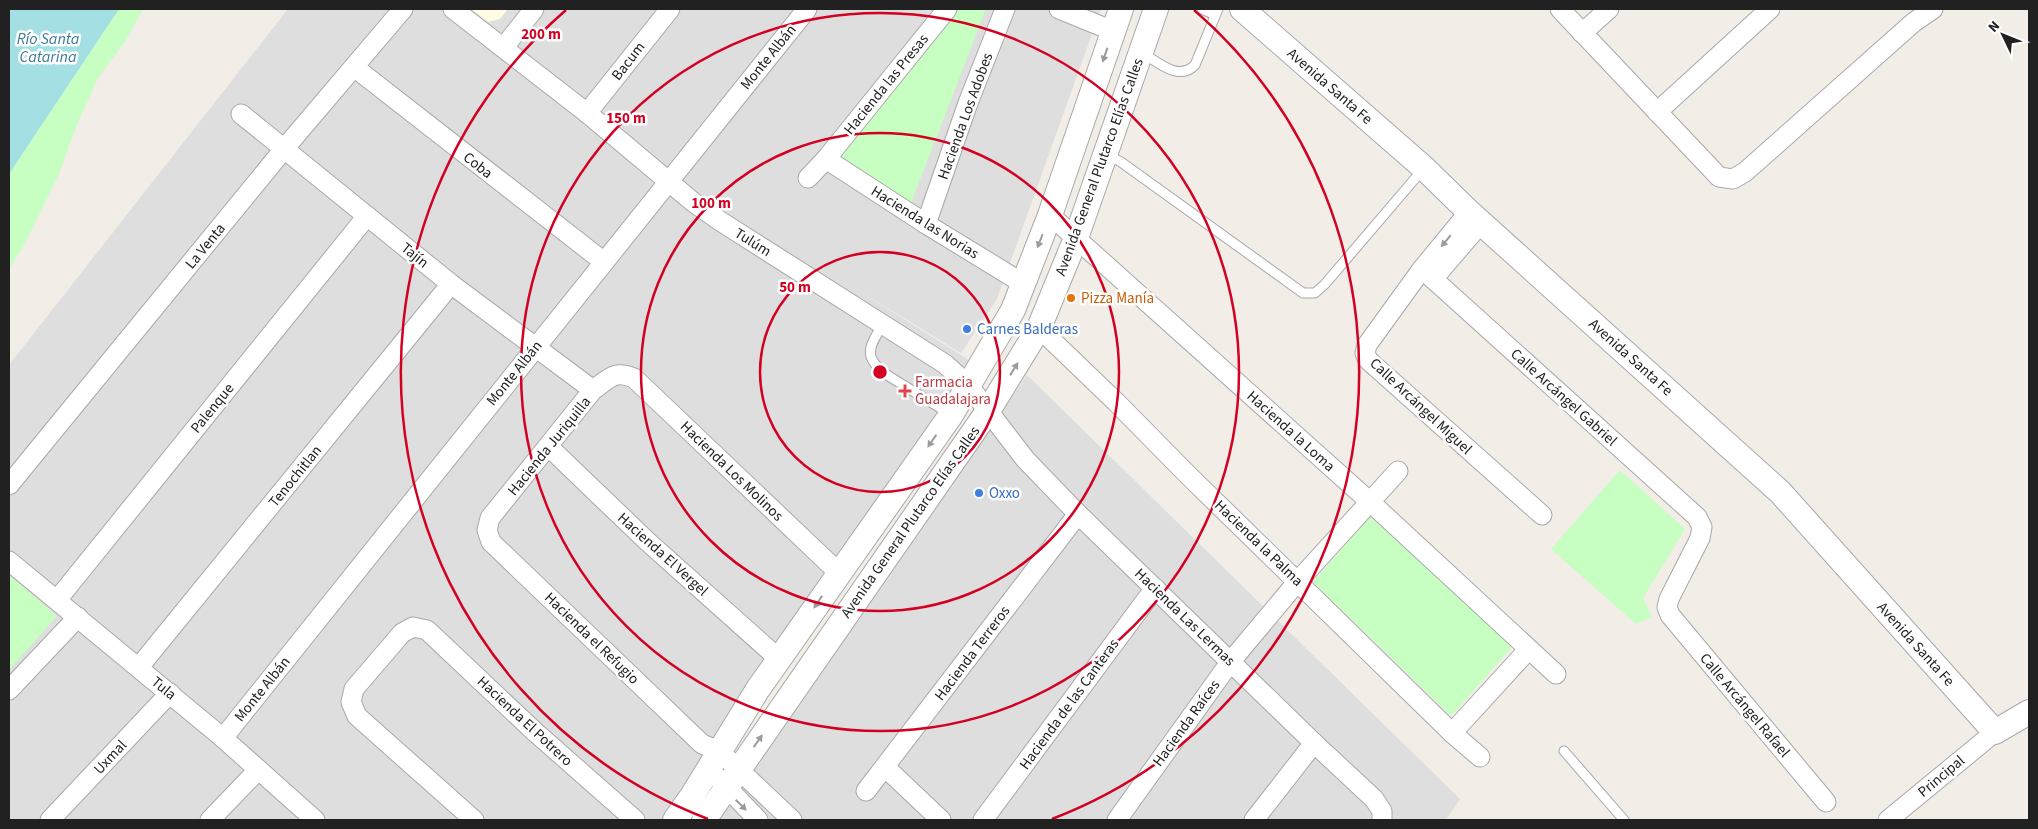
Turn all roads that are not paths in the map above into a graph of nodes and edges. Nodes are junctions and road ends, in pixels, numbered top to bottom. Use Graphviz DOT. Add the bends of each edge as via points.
graph roads {
  1 [pos="403,9"];
  2 [pos="453,9"];
  3 [pos="534,9"];
  4 [pos="670,9"];
  5 [pos="807,9"];
  6 [pos="947,9"];
  7 [pos="1005,9"];
  8 [pos="1059,9"];
  9 [pos="1121,9"];
  10 [pos="1156,9"];
  11 [pos="1202,9"];
  12 [pos="1242,9"];
  13 [pos="1560,9"];
  14 [pos="1610,9"];
  15 [pos="1770,9"];
  16 [pos="1933,9"];
  17 [pos="1216,12"];
  18 [pos="1112,31"];
  19 [pos="1582,33"];
  20 [pos="504,47"];
  21 [pos="1141,52"];
  22 [pos="354,67"];
  23 [pos="1657,112"];
  24 [pos="587,113"];
  25 [pos="241,114"];
  26 [pos="284,149"];
  27 [pos="1106,154"];
  28 [pos="826,160"];
  29 [pos="1424,168"];
  30 [pos="808,178"];
  31 [pos="668,182"];
  32 [pos="1050,215"];
  33 [pos="367,216"];
  34 [pos="1475,217"];
  35 [pos="926,224"];
  36 [pos="1076,238"];
  37 [pos="604,262"];
  38 [pos="1428,274"];
  39 [pos="450,284"];
  40 [pos="1024,284"];
  41 [pos="883,324"];
  42 [pos="1039,328"];
  43 [pos="535,346"];
  44 [pos="623,373"];
  45 [pos="969,386"];
  46 [pos="593,390"];
  47 [pos="988,410"];
  48 [pos="951,415"];
  49 [pos="549,448"];
  50 [pos="1398,471"];
  51 [pos="9,485"];
  52 [pos="1369,501"];
  53 [pos="1078,514"];
  54 [pos="1542,515"];
  55 [pos="487,530"];
  56 [pos="9,561"];
  57 [pos="839,573"];
  58 [pos="1298,581"];
  59 [pos="1155,588"];
  60 [pos="57,600"];
  61 [pos="1667,607"];
  62 [pos="78,617"];
  63 [pos="1528,650"];
  64 [pos="779,660"];
  65 [pos="1231,661"];
  66 [pos="139,667"];
  67 [pos="1556,674"];
  68 [pos="758,689"];
  69 [pos="9,690"];
  70 [pos="170,693"];
  71 [pos="782,706"];
  72 [pos="2029,712"];
  73 [pos="1995,732"];
  74 [pos="1452,733"];
  75 [pos="223,738"];
  76 [pos="1314,743"];
  77 [pos="1564,751"];
  78 [pos="710,754"];
  79 [pos="1480,757"];
  80 [pos="886,767"];
  81 [pos="258,770"];
  82 [pos="732,779"];
  83 [pos="866,791"];
  84 [pos="1826,802"];
  85 [pos="50,820"];
  86 [pos="210,820"];
  87 [pos="315,820"];
  88 [pos="474,820"];
  89 [pos="635,820"];
  90 [pos="675,820"];
  91 [pos="704,820"];
  92 [pos="758,820"];
  93 [pos="792,820"];
  94 [pos="941,820"];
  95 [pos="983,820"];
  96 [pos="1117,820"];
  97 [pos="1254,820"];
  98 [pos="1382,820"];
  99 [pos="1624,820"];
  100 [pos="1888,820"];
  1 -- 22 [label="street, La Venta"];
  2 -- 20 [label="street, Tulúm"];
  3 -- 20 [label="street"];
  4 -- 24 [label="street, Bacum"];
  5 -- 31 [label="street, Monte Albán"];
  6 -- 28 [label="street, Hacienda las Presas"];
  7 -- 35 [label="street, Hacienda Los Adobes"];
  8 -- 18 [label="street"];
  9 -- 18 [label="street, Avenida General Plutarco Elías Calles"];
  10 -- 21 [label="street, Avenida General Plutarco Elías Calles"];
  11 -- 17 [label="lane"];
  12 -- 29 [label="street, Avenida Santa Fe"];
  13 -- 19 [label="street"];
  14 -- 19 [label="street"];
  15 -- 23 [label="street"];
  16 -- 23 [label="street" via="1733,179 1719,176"];
  17 -- 21 [label="lane" via="1190,71 1170,70"];
  18 -- 32 [label="street, Avenida General Plutarco Elías Calles, one-way"];
  19 -- 23 [label="street"];
  20 -- 24 [label="street, Tulúm"];
  21 -- 27 [label="street, Avenida General Plutarco Elías Calles"];
  22 -- 26 [label="street, La Venta"];
  22 -- 37 [label="street, Coba"];
  24 -- 31 [label="street, Tulúm"];
  25 -- 26 [label="street, Tajín"];
  26 -- 33 [label="street, Tajín"];
  26 -- 51 [label="street, La Venta"];
  27 -- 29 [label="lane" via="1302,293 1315,292 1325,284"];
  27 -- 36 [label="street, Avenida General Plutarco Elías Calles"];
  28 -- 30 [label="street, Hacienda las Presas"];
  28 -- 35 [label="street, Hacienda las Norias"];
  29 -- 34 [label="street, Avenida Santa Fe"];
  31 -- 37 [label="street, Monte Albán"];
  31 -- 41 [label="street, Tulúm" via="720,221"];
  32 -- 36 [label="street, Hacienda la Loma"];
  32 -- 40 [label="street, Avenida General Plutarco Elías Calles, one-way"];
  33 -- 39 [label="street, Tajín"];
  33 -- 60 [label="street, Palenque"];
  34 -- 38 [label="street, Calle Arcángel Miguel"];
  34 -- 73 [label="street, Avenida Santa Fe" via="1780,492"];
  35 -- 40 [label="street, Hacienda las Norias"];
  36 -- 42 [label="street, Avenida General Plutarco Elías Calles"];
  36 -- 52 [label="street, Hacienda la Loma"];
  37 -- 43 [label="street, Monte Albán"];
  38 -- 54 [label="street, Calle Arcángel Miguel" via="1366,344 1368,360"];
  38 -- 61 [label="street, Calle Arcángel Gabriel" via="1697,517 1702,527 1700,538"];
  39 -- 43 [label="street, Tajín"];
  39 -- 66 [label="street, Tenochitlan"];
  40 -- 45 [label="street, Avenida General Plutarco Elías Calles" via="1013,310"];
  41 -- 45 [label="street, Tulúm" via="945,364"];
  41 -- 48 [label="lane" via="873,340 870,359 877,368"];
  47 -- 42 [label="street, Avenida General Plutarco Elías Calles, one-way"];
  42 -- 58 [label="street, Hacienda la Palma"];
  43 -- 46 [label="street, Tajín"];
  43 -- 75 [label="street, Monte Albán"];
  44 -- 46 [label="street, Hacienda Juriquilla" via="612,376"];
  44 -- 57 [label="street, Hacienda Los Molinos" via="634,378"];
  45 -- 47 [label="street, Tulúm"];
  45 -- 48 [label="street, Avenida General Plutarco Elías Calles"];
  46 -- 49 [label="street, Hacienda Juriquilla"];
  47 -- 53 [label="street, Hacienda Las Lermas" via="1026,459"];
  47 -- 71 [label="street, Avenida General Plutarco Elías Calles"];
  48 -- 57 [label="street, Avenida General Plutarco Elías Calles, one-way"];
  49 -- 55 [label="street, Hacienda Juriquilla" via="490,518"];
  49 -- 64 [label="street, Hacienda El Vergel"];
  50 -- 52 [label="street, Hacienda Raíces"];
  52 -- 58 [label="street, Hacienda Raíces"];
  52 -- 63 [label="street, Hacienda la Loma"];
  53 -- 59 [label="street, Hacienda Las Lermas"];
  53 -- 80 [label="street, Hacienda Terreros"];
  55 -- 78 [label="street, Hacienda el Refugio" via="491,542"];
  56 -- 60 [label="street, Tula"];
  57 -- 64 [label="street, Avenida General Plutarco Elías Calles, one-way"];
  58 -- 65 [label="street, Hacienda Raíces"];
  58 -- 74 [label="street, Hacienda la Palma"];
  59 -- 65 [label="street, Hacienda Las Lermas"];
  59 -- 95 [label="street, Hacienda de las Canteras"];
  60 -- 62 [label="street, Tula"];
  61 -- 84 [label="street, Calle Arcángel Rafael" via="1670,615"];
  62 -- 66 [label="street, Tula"];
  62 -- 69 [label="street"];
  63 -- 67 [label="street, Hacienda la Loma"];
  63 -- 74 [label="street"];
  64 -- 68 [label="street, Avenida General Plutarco Elías Calles"];
  65 -- 76 [label="street, Hacienda Las Lermas"];
  65 -- 96 [label="street, Hacienda Raíces"];
  66 -- 70 [label="street, Tula"];
  68 -- 71 [label="street"];
  68 -- 78 [label="street, Avenida General Plutarco Elías Calles"];
  70 -- 75 [label="street, Tula"];
  70 -- 85 [label="street, Uxmal"];
  82 -- 71 [label="street, Avenida General Plutarco Elías Calles, one-way"];
  72 -- 73 [label="street"];
  73 -- 100 [label="street, Principal"];
  74 -- 79 [label="street, Hacienda la Palma"];
  75 -- 81 [label="street, Tula"];
  76 -- 97 [label="street"];
  76 -- 98 [label="street, Hacienda Las Lermas" via="1374,799 1382,811"];
  77 -- 99 [label="lane"];
  78 -- 82 [label="street, Hacienda el Refugio"];
  78 -- 90 [label="street, Avenida General Plutarco Elías Calles"];
  80 -- 83 [label="street, Hacienda Terreros"];
  80 -- 94 [label="street"];
  81 -- 86 [label="street"];
  81 -- 87 [label="street, Tula"];
  82 -- 91 [label="street, Avenida General Plutarco Elías Calles"];
  82 -- 92 [label="street, one-way"];
  82 -- 93 [label="street"];
  88 -- 89 [label="street, Hacienda El Potrero" via="357,716 351,702 354,689 402,633 413,627 427,630"];
}
